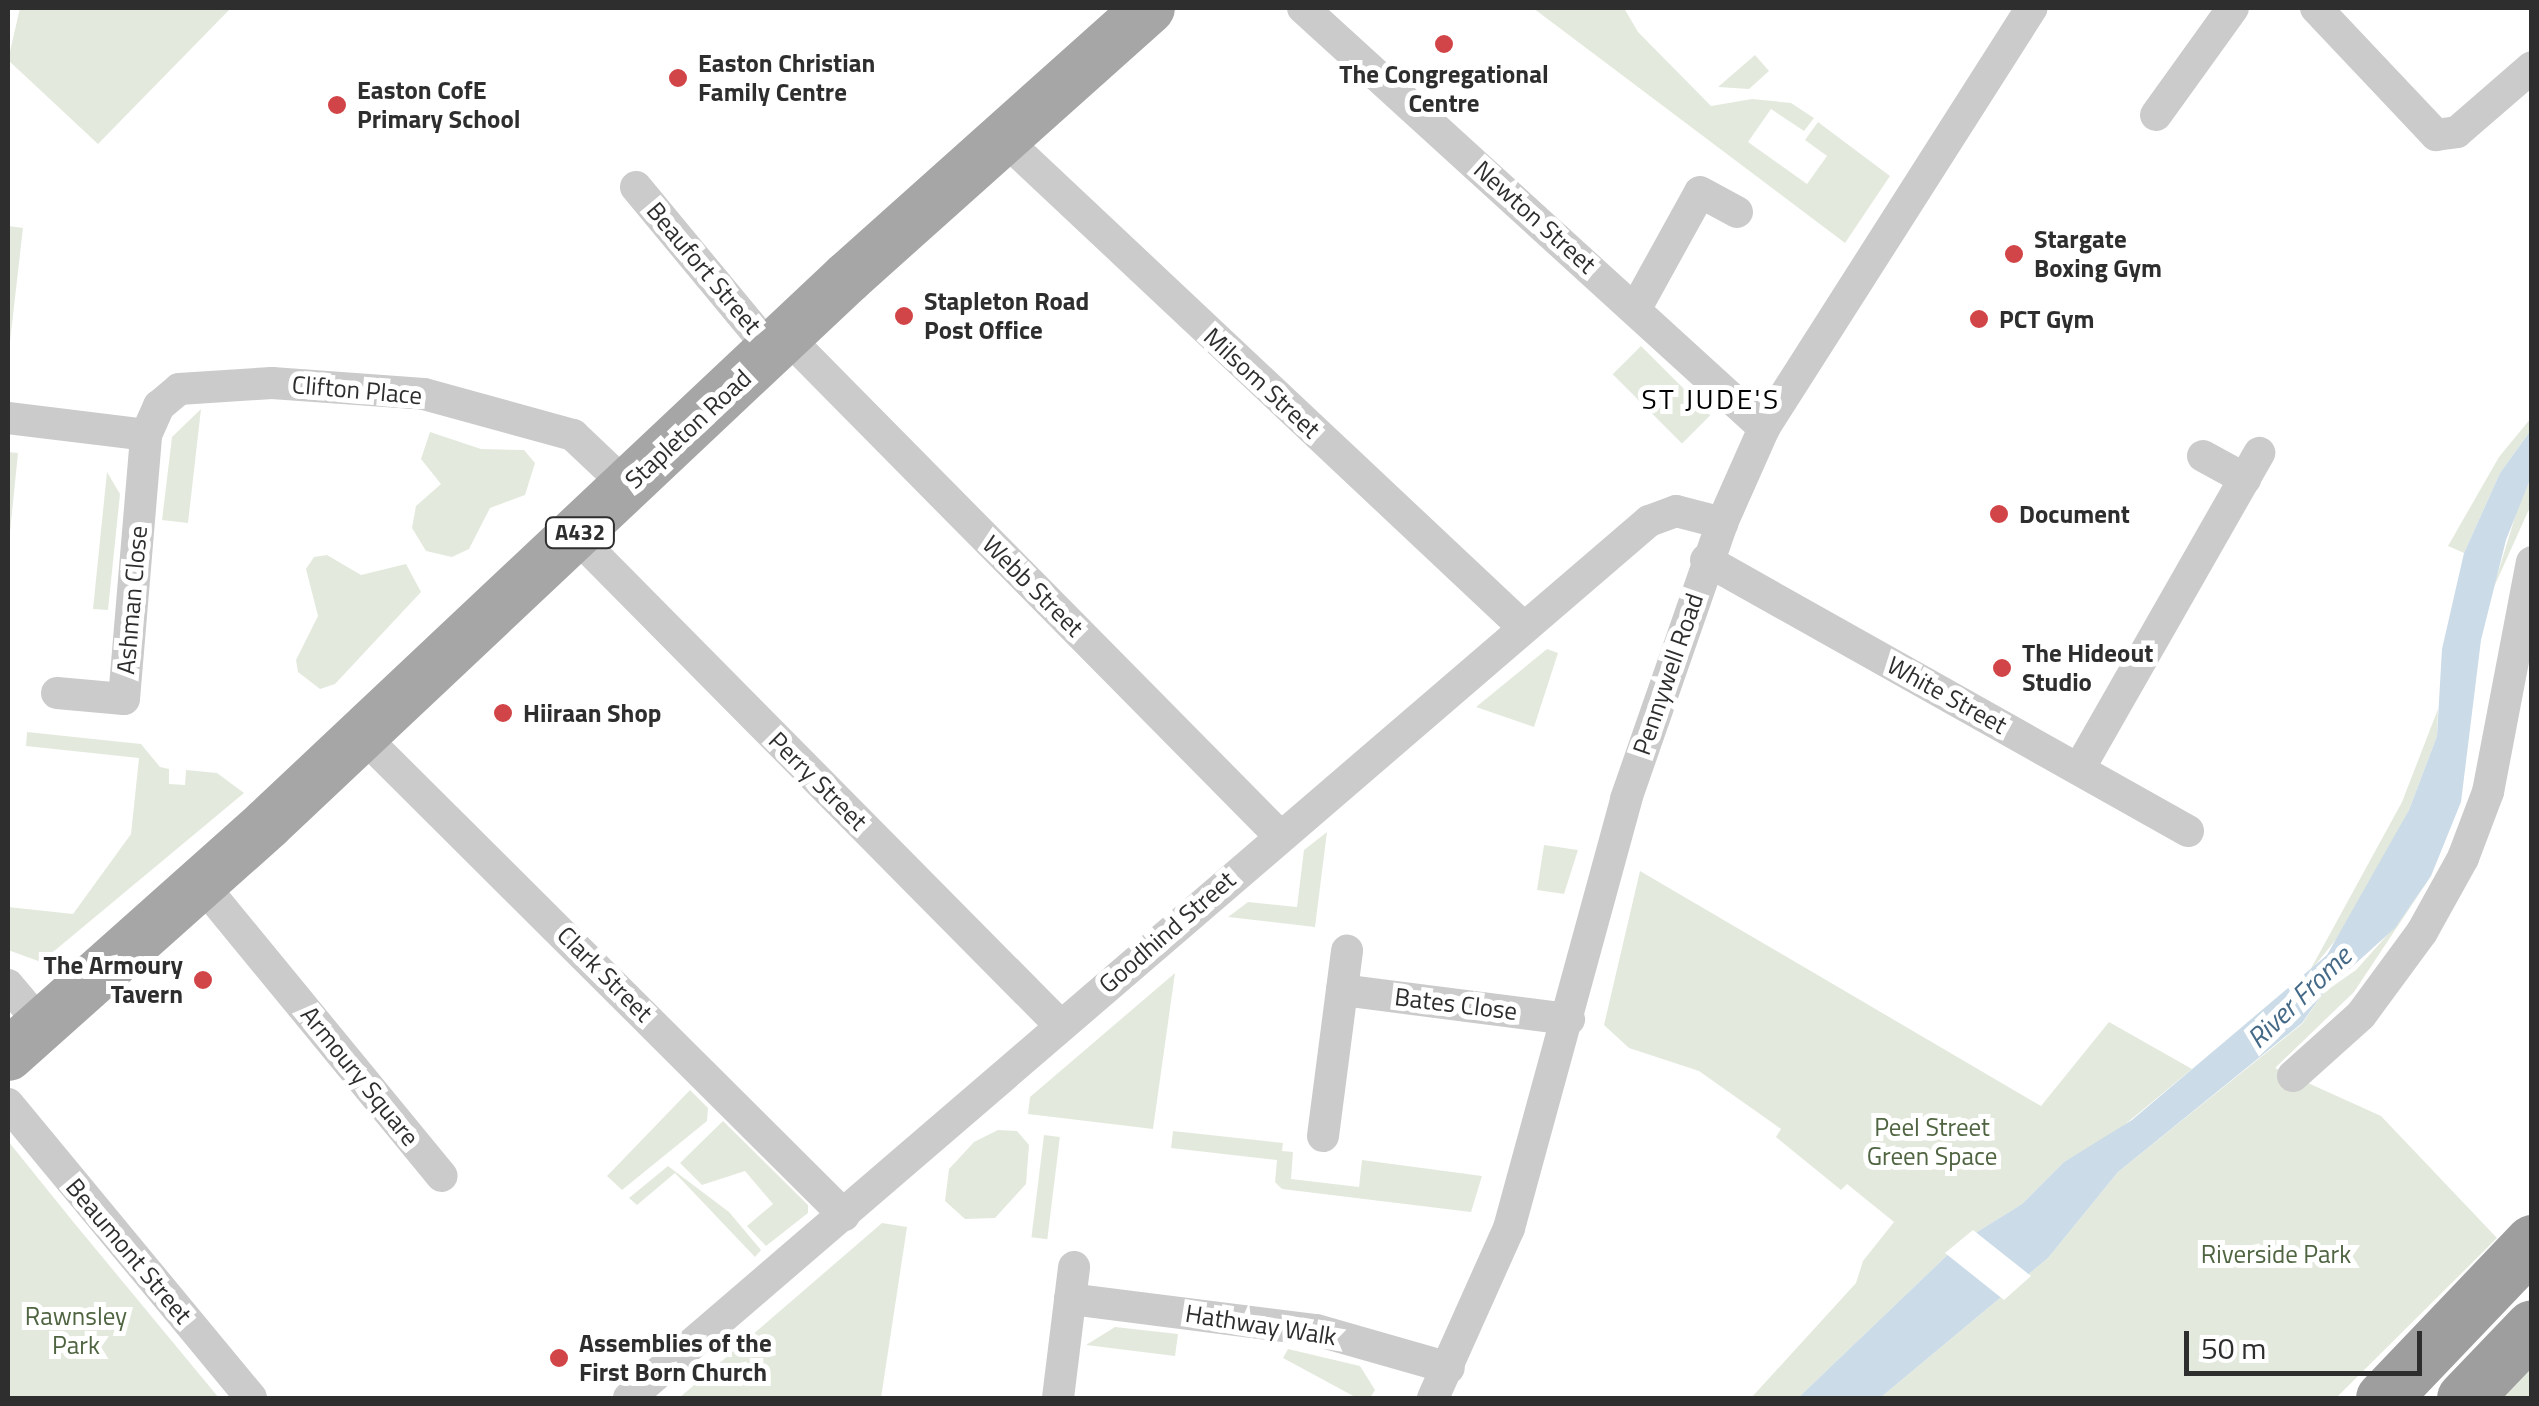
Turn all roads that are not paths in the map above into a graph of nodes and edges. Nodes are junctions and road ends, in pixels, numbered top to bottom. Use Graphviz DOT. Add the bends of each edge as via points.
graph roads {
  1 [pos="1303,8"];
  2 [pos="2032,8"];
  3 [pos="2233,8"];
  4 [pos="2316,8"];
  5 [pos="1139,11"];
  6 [pos="2532,67"];
  7 [pos="2156,115"];
  8 [pos="1002,137"];
  9 [pos="636,187"];
  10 [pos="1737,212"];
  11 [pos="1636,308"];
  12 [pos="779,343"];
  13 [pos="8,418"];
  14 [pos="1764,428"];
  15 [pos="146,435"];
  16 [pos="2203,456"];
  17 [pos="627,486"];
  18 [pos="1722,523"];
  19 [pos="577,536"];
  20 [pos="1706,560"];
  21 [pos="2532,562"];
  22 [pos="1522,626"];
  23 [pos="57,693"];
  24 [pos="362,736"];
  25 [pos="2079,770"];
  26 [pos="2188,831"];
  27 [pos="1279,835"];
  28 [pos="201,882"];
  29 [pos="1347,951"];
  30 [pos="8,985"];
  31 [pos="1342,990"];
  32 [pos="1569,1019"];
  33 [pos="1060,1025"];
  34 [pos="24,1039"];
  35 [pos="2293,1076"];
  36 [pos="8,1104"];
  37 [pos="1323,1136"];
  38 [pos="442,1176"];
  39 [pos="844,1216"];
  40 [pos="2532,1242"];
  41 [pos="2532,1327"];
  42 [pos="1448,1368"];
  43 [pos="251,1398"];
  44 [pos="630,1398"];
  45 [pos="1058,1398"];
  46 [pos="1433,1398"];
  47 [pos="2383,1398"];
  48 [pos="2464,1398"];
  1 -- 11 [label="street, Newton Street"];
  2 -- 14 [label="street, Pennywell Road" via="1959,113"];
  3 -- 7 [label="street"];
  4 -- 6 [label="street" via="2440,136 2457,132"];
  5 -- 8 [label="main road, Stapleton Road / A432"];
  8 -- 12 [label="main road, Stapleton Road / A432"];
  8 -- 22 [label="street, Milsom Street"];
  9 -- 12 [label="street, Beaufort Street"];
  10 -- 11 [label="street" via="1700,192"];
  11 -- 14 [label="street, Newton Street"];
  12 -- 17 [label="main road, Stapleton Road / A432"];
  12 -- 27 [label="street, Webb Street"];
  13 -- 15 [label="street"];
  14 -- 18 [label="street, Pennywell Road"];
  15 -- 17 [label="street, Clifton Place" via="169,394 209,383 390,388 558,429 587,444"];
  15 -- 23 [label="street, Ashman Close" via="124,698"];
  16 -- 25 [label="street" via="2252,466"];
  17 -- 19 [label="main road, Stapleton Road / A432"];
  18 -- 20 [label="street, Pennywell Road"];
  18 -- 22 [label="street, Goodhind Street" via="1683,511 1657,514"];
  19 -- 24 [label="main road, Stapleton Road / A432"];
  19 -- 33 [label="street, Perry Street"];
  20 -- 25 [label="street, White Street"];
  20 -- 32 [label="street, Pennywell Road" via="1626,800"];
  21 -- 35 [label="street" via="2488,792 2464,858 2422,932 2361,1015"];
  22 -- 27 [label="street, Goodhind Street"];
  24 -- 28 [label="main road, Stapleton Road / A432"];
  24 -- 39 [label="street, Clark Street"];
  25 -- 26 [label="street, White Street"];
  27 -- 33 [label="street, Goodhind Street"];
  28 -- 34 [label="main road, Stapleton Road / A432"];
  28 -- 38 [label="street, Armoury Square" via="268,985"];
  29 -- 31 [label="street"];
  30 -- 34 [label="street"];
  31 -- 32 [label="street, Bates Close"];
  31 -- 37 [label="street"];
  32 -- 42 [label="street, Pennywell Road" via="1509,1228"];
  33 -- 39 [label="street, Goodhind Street"];
  36 -- 43 [label="street, Beaumont Street"];
  39 -- 44 [label="street, Goodhind Street"];
  40 -- 47 [label="highway"];
  41 -- 48 [label="highway"];
  42 -- 45 [label="street, Hathway Walk" via="1316,1330 1072,1283"];
  42 -- 46 [label="street, Pennywell Road"];
}
